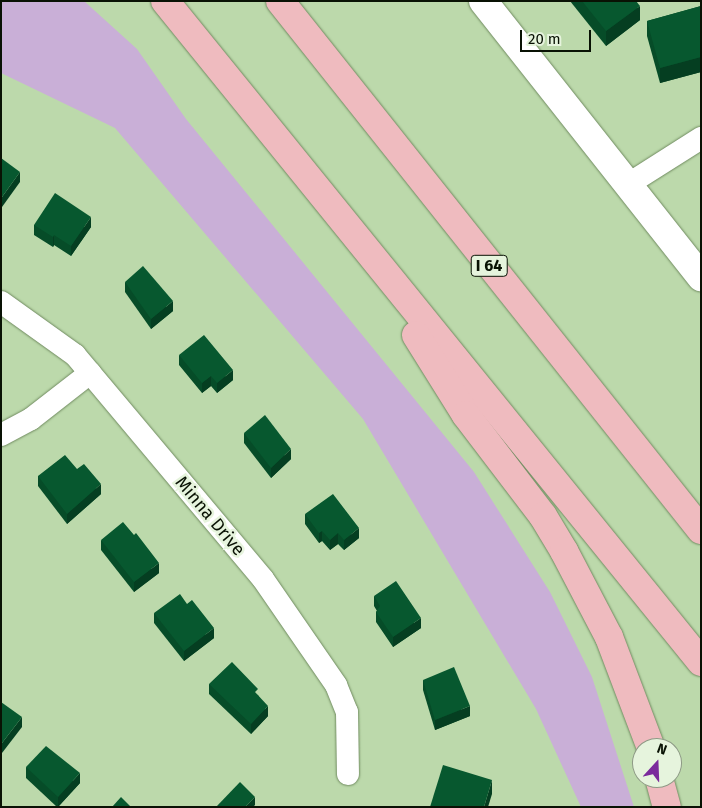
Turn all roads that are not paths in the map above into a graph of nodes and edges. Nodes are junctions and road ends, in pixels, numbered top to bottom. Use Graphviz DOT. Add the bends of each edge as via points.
graph roads {
  1 [pos="164,1"];
  2 [pos="280,1"];
  3 [pos="483,1"];
  4 [pos="701,138"];
  5 [pos="627,185"];
  6 [pos="345,224"];
  7 [pos="701,277"];
  8 [pos="1,302"];
  9 [pos="90,373"];
  10 [pos="1,435"];
  11 [pos="701,530"];
  12 [pos="701,662"];
  13 [pos="647,738"];
  14 [pos="348,774"];
  15 [pos="662,788"];
  16 [pos="667,807"];
  1 -- 6 [label="highway"];
  2 -- 11 [label="highway, I 64"];
  3 -- 5 [label="street"];
  4 -- 5 [label="street"];
  5 -- 7 [label="street"];
  6 -- 12 [label="highway"];
  6 -- 13 [label="highway" via="466,415 532,500 564,551 612,646"];
  8 -- 9 [label="street, Minna Drive" via="75,355"];
  9 -- 10 [label="street" via="31,419"];
  9 -- 14 [label="street, Minna Drive" via="263,579 336,685 347,712"];
  15 -- 16 [label="highway"];
}
